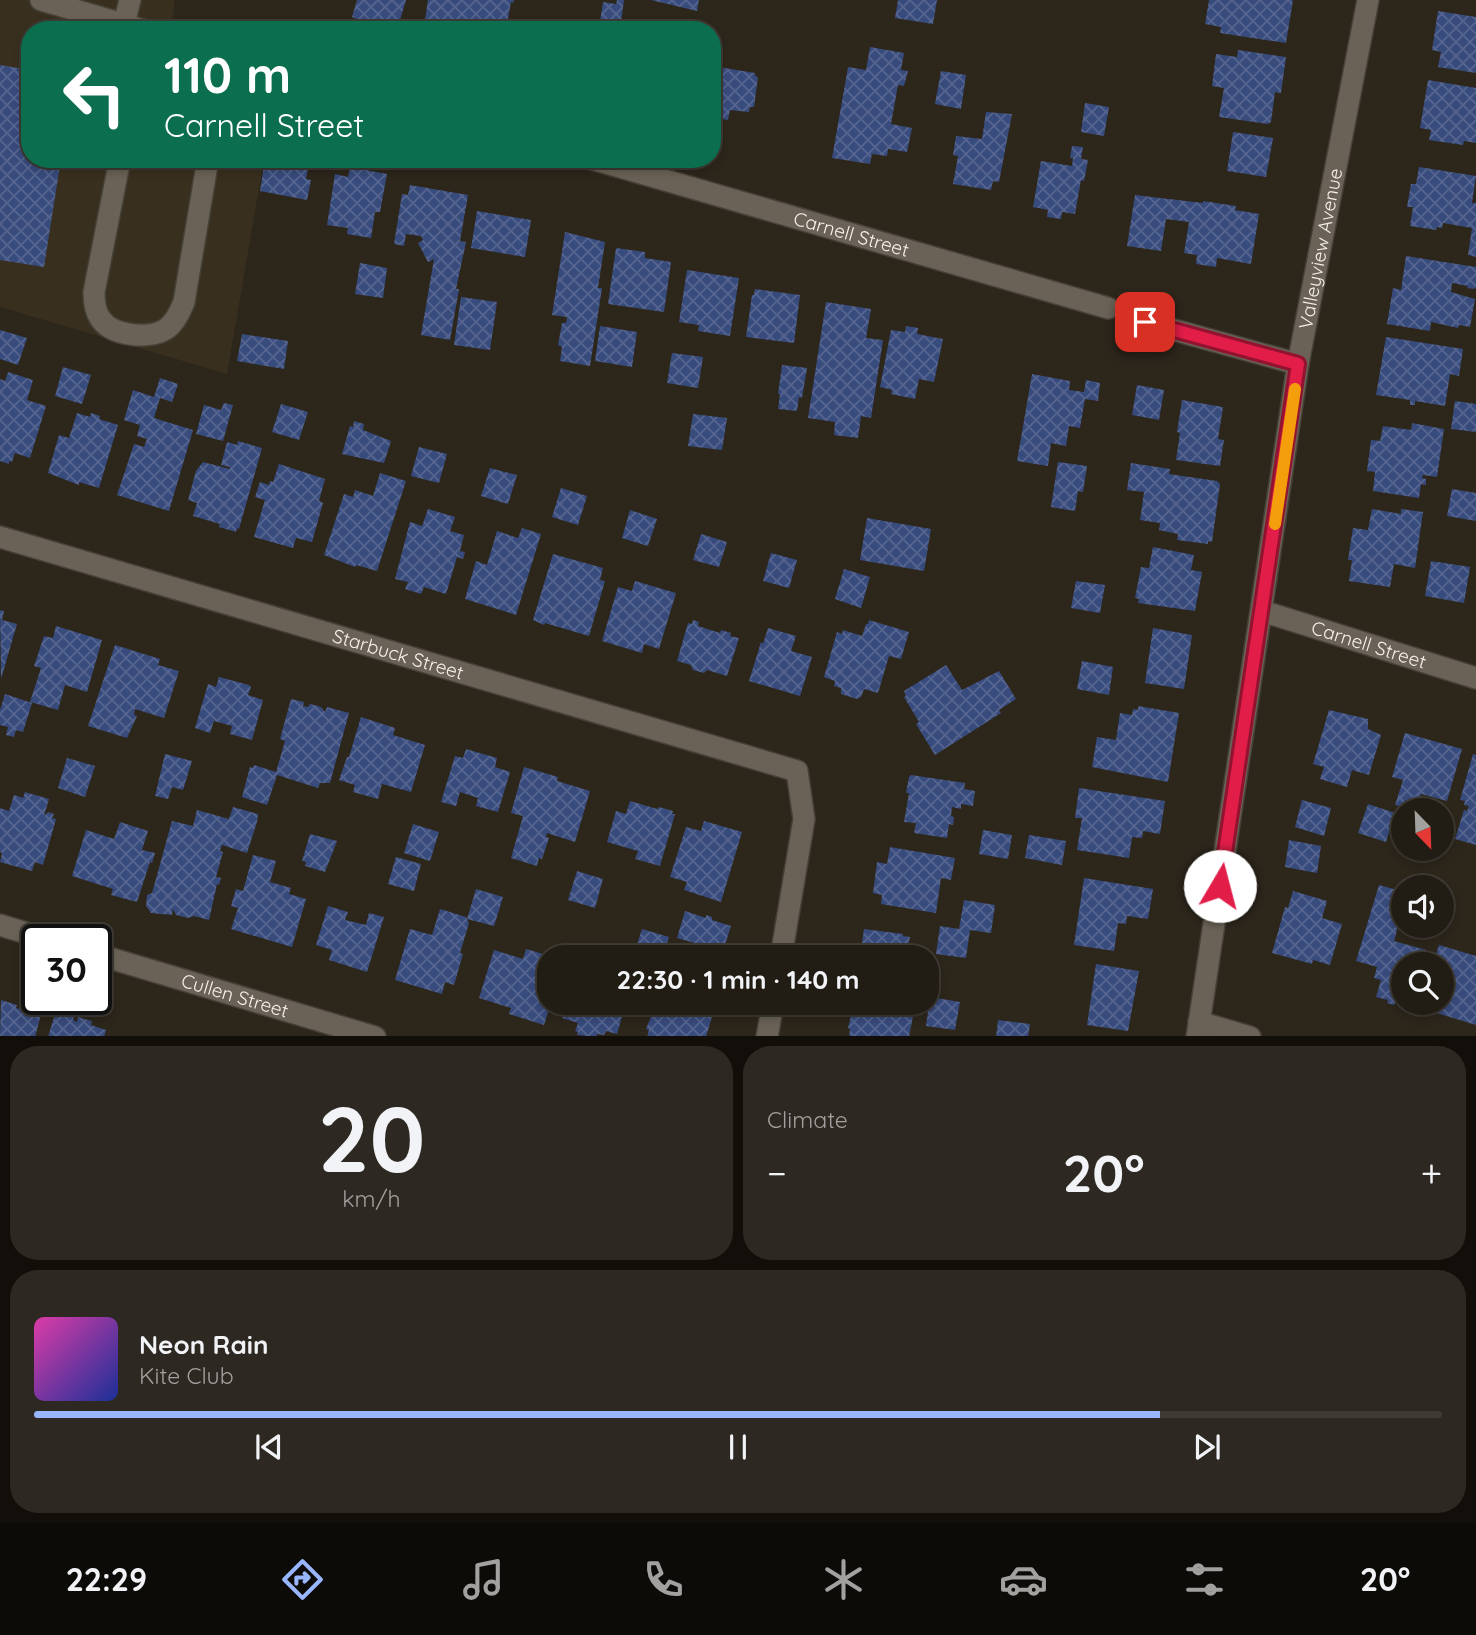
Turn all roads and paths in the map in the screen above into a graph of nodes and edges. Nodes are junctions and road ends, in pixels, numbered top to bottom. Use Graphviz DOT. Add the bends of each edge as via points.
graph roads {
  1 [pos="41,0"];
  2 [pos="130,0"];
  3 [pos="1368,0"];
  4 [pos="113,21"];
  5 [pos="133,21"];
  6 [pos="118,168"];
  7 [pos="206,168"];
  8 [pos="623,168"];
  9 [pos="1108,309"];
  10 [pos="1145,322"];
  11 [pos="1298,364"];
  12 [pos="0,537"];
  13 [pos="1262,611"];
  14 [pos="1476,678"];
  15 [pos="0,925"];
  16 [pos="21,931"];
  17 [pos="783,945"];
  18 [pos="112,959"];
  19 [pos="771,1015"];
  20 [pos="1198,1030"];
  21 [pos="372,1036"];
  22 [pos="768,1036"];
  23 [pos="1243,1036"];
  1 -- 4 [label="street"];
  2 -- 5 [label="street"];
  3 -- 11 [label="street, Valleyview Avenue"];
  6 -- 7 [label="street" via="94,302 105,324 138,334 165,330 184,302"];
  8 -- 9 [label="street, Carnell Street"];
  10 -- 11 [label="street"];
  11 -- 13 [label="street, Valleyview Avenue"];
  12 -- 17 [label="street, Starbuck Street" via="797,771 804,819"];
  13 -- 14 [label="street, Carnell Street"];
  13 -- 20 [label="street, Valleyview Avenue"];
  15 -- 16 [label="street"];
  18 -- 21 [label="street, Cullen Street"];
  19 -- 22 [label="street"];
  20 -- 23 [label="street"];
}
